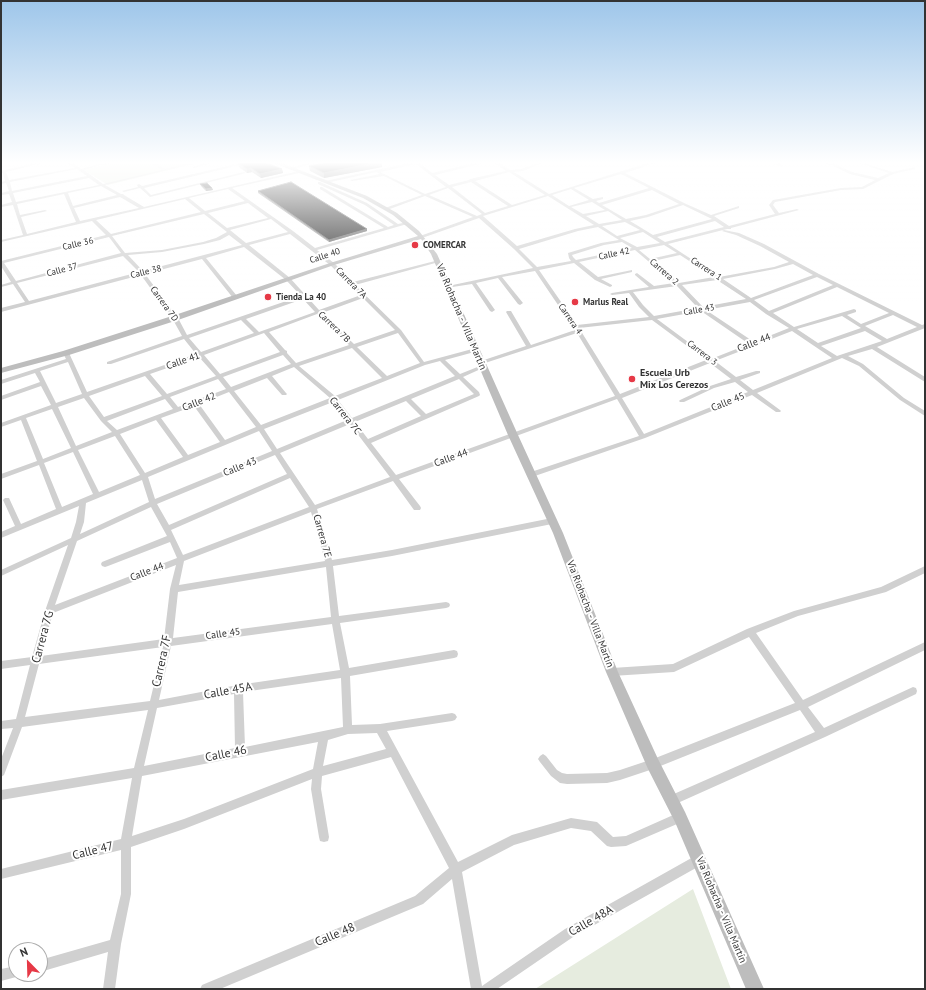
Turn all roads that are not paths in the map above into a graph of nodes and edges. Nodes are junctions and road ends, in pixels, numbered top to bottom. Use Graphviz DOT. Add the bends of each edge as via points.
graph roads {
  1 [pos="17,208"];
  2 [pos="72,208"];
  3 [pos="143,208"];
  4 [pos="198,208"];
  5 [pos="223,208"];
  6 [pos="257,208"];
  7 [pos="354,208"];
  8 [pos="380,208"];
  9 [pos="460,208"];
  10 [pos="471,208"];
  11 [pos="504,208"];
  12 [pos="570,208"];
  13 [pos="670,208"];
  14 [pos="693,208"];
  15 [pos="734,208"];
  16 [pos="773,208"];
  17 [pos="386,209"];
  18 [pos="608,210"];
  19 [pos="797,210"];
  20 [pos="45,211"];
  21 [pos="203,213"];
  22 [pos="778,215"];
  23 [pos="20,216"];
  24 [pos="480,216"];
  25 [pos="582,216"];
  26 [pos="711,216"];
  27 [pos="271,218"];
  28 [pos="92,220"];
  29 [pos="716,220"];
  30 [pos="627,221"];
  31 [pos="78,223"];
  32 [pos="401,224"];
  33 [pos="598,226"];
  34 [pos="387,228"];
  35 [pos="729,228"];
  36 [pos="721,230"];
  37 [pos="643,231"];
  38 [pos="228,232"];
  39 [pos="292,232"];
  40 [pos="26,235"];
  41 [pos="110,236"];
  42 [pos="654,236"];
  43 [pos="617,237"];
  44 [pos="422,239"];
  45 [pos="1,241"];
  46 [pos="623,241"];
  47 [pos="665,243"];
  48 [pos="246,246"];
  49 [pos="516,248"];
  50 [pos="636,249"];
  51 [pos="314,250"];
  52 [pos="681,253"];
  53 [pos="124,254"];
  54 [pos="202,257"];
  55 [pos="650,260"];
  56 [pos="437,261"];
  57 [pos="1,262"];
  58 [pos="576,262"];
  59 [pos="793,262"];
  60 [pos="332,264"];
  61 [pos="537,270"];
  62 [pos="630,271"];
  63 [pos="142,273"];
  64 [pos="637,274"];
  65 [pos="816,275"];
  66 [pos="500,278"];
  67 [pos="720,278"];
  68 [pos="288,279"];
  69 [pos="597,279"];
  70 [pos="15,283"];
  71 [pos="474,283"];
  72 [pos="352,284"];
  73 [pos="678,284"];
  74 [pos="836,285"];
  75 [pos="1,286"];
  76 [pos="610,286"];
  77 [pos="448,287"];
  78 [pos="653,288"];
  79 [pos="630,291"];
  80 [pos="612,294"];
  81 [pos="364,296"];
  82 [pos="235,297"];
  83 [pos="304,297"];
  84 [pos="751,300"];
  85 [pos="27,302"];
  86 [pos="520,303"];
  87 [pos="1,310"];
  88 [pos="492,310"];
  89 [pos="703,310"];
  90 [pos="854,311"];
  91 [pos="318,312"];
  92 [pos="509,312"];
  93 [pos="768,313"];
  94 [pos="893,313"];
  95 [pos="842,314"];
  96 [pos="175,318"];
  97 [pos="242,318"];
  98 [pos="653,318"];
  99 [pos="862,327"];
  100 [pos="923,327"];
  101 [pos="578,329"];
  102 [pos="792,329"];
  103 [pos="265,331"];
  104 [pos="399,331"];
  105 [pos="258,334"];
  106 [pos="185,337"];
  107 [pos="887,342"];
  108 [pos="753,344"];
  109 [pos="529,346"];
  110 [pos="818,346"];
  111 [pos="354,347"];
  112 [pos="874,347"];
  113 [pos="476,350"];
  114 [pos="285,352"];
  115 [pos="201,354"];
  116 [pos="843,356"];
  117 [pos="67,357"];
  118 [pos="836,358"];
  119 [pos="441,359"];
  120 [pos="711,360"];
  121 [pos="109,363"];
  122 [pos="423,364"];
  123 [pos="295,365"];
  124 [pos="481,365"];
  125 [pos="37,370"];
  126 [pos="1,372"];
  127 [pos="758,372"];
  128 [pos="147,374"];
  129 [pos="219,376"];
  130 [pos="269,376"];
  131 [pos="460,376"];
  132 [pos="386,378"];
  133 [pos="736,379"];
  134 [pos="925,380"];
  135 [pos="1,382"];
  136 [pos="43,383"];
  137 [pos="230,389"];
  138 [pos="754,392"];
  139 [pos="284,394"];
  140 [pos="86,396"];
  141 [pos="166,396"];
  142 [pos="618,397"];
  143 [pos="1,398"];
  144 [pos="407,398"];
  145 [pos="334,399"];
  146 [pos="682,401"];
  147 [pos="196,404"];
  148 [pos="54,407"];
  149 [pos="177,410"];
  150 [pos="778,410"];
  151 [pos="925,414"];
  152 [pos="425,417"];
  153 [pos="23,418"];
  154 [pos="158,418"];
  155 [pos="103,420"];
  156 [pos="350,421"];
  157 [pos="1,425"];
  158 [pos="260,428"];
  159 [pos="117,434"];
  160 [pos="513,436"];
  161 [pos="643,436"];
  162 [pos="224,442"];
  163 [pos="366,442"];
  164 [pos="75,448"];
  165 [pos="277,452"];
  166 [pos="187,458"];
  167 [pos="40,462"];
  168 [pos="2,474"];
  169 [pos="291,475"];
  170 [pos="530,475"];
  171 [pos="144,476"];
  172 [pos="394,479"];
  173 [pos="97,496"];
  174 [pos="8,500"];
  175 [pos="83,502"];
  176 [pos="153,502"];
  177 [pos="313,508"];
  178 [pos="417,508"];
  179 [pos="60,510"];
  180 [pos="552,522"];
  181 [pos="19,527"];
  182 [pos="166,529"];
  183 [pos="1,534"];
  184 [pos="172,538"];
  185 [pos="72,541"];
  186 [pos="181,559"];
  187 [pos="329,562"];
  188 [pos="105,564"];
  189 [pos="925,569"];
  190 [pos="1,573"];
  191 [pos="174,589"];
  192 [pos="446,605"];
  193 [pos="49,611"];
  194 [pos="335,619"];
  195 [pos="750,632"];
  196 [pos="168,642"];
  197 [pos="925,646"];
  198 [pos="454,654"];
  199 [pos="37,660"];
  200 [pos="1,665"];
  201 [pos="612,672"];
  202 [pos="345,673"];
  203 [pos="238,689"];
  204 [pos="913,691"];
  205 [pos="153,705"];
  206 [pos="802,705"];
  207 [pos="452,717"];
  208 [pos="19,723"];
  209 [pos="1,725"];
  210 [pos="380,728"];
  211 [pos="348,730"];
  212 [pos="822,734"];
  213 [pos="324,736"];
  214 [pos="240,751"];
  215 [pos="393,752"];
  216 [pos="543,759"];
  217 [pos="652,764"];
  218 [pos="1,772"];
  219 [pos="138,772"];
  220 [pos="317,772"];
  221 [pos="1,795"];
  222 [pos="671,801"];
  223 [pos="680,817"];
  224 [pos="324,837"];
  225 [pos="126,843"];
  226 [pos="699,860"];
  227 [pos="456,869"];
  228 [pos="1,874"];
  229 [pos="115,944"];
  230 [pos="48,964"];
  231 [pos="109,989"];
  232 [pos="206,989"];
  233 [pos="477,989"];
  234 [pos="487,989"];
  235 [pos="755,989"];
  1 -- 23 [label="street"];
  2 -- 31 [label="street"];
  3 -- 28 [label="street"];
  4 -- 21 [label="street, Carrera 7B"];
  5 -- 21 [label="street, Calle 36"];
  6 -- 27 [label="street, Carrera 7A"];
  7 -- 34 [label="street"];
  8 -- 32 [label="main road"];
  9 -- 24 [label="street"];
  10 -- 24 [label="street, Carrera 4"];
  11 -- 24 [label="street, Calle 40"];
  12 -- 25 [label="street, Carrera 2"];
  13 -- 30 [label="street"];
  14 -- 26 [label="street"];
  15 -- 26 [label="street"];
  16 -- 22 [label="street"];
  17 -- 32 [label="main road"];
  18 -- 25 [label="street"];
  18 -- 30 [label="street, Carrera 1"];
  19 -- 22 [label="street, Calle 42"];
  20 -- 23 [label="street"];
  21 -- 38 [label="street, Carrera 7B"];
  21 -- 41 [label="street, Calle 36"];
  22 -- 35 [label="street, Calle 42"];
  23 -- 40 [label="street"];
  24 -- 44 [label="street, Calle 40"];
  24 -- 49 [label="street, Carrera 4"];
  25 -- 33 [label="street, Carrera 2"];
  26 -- 29 [label="street"];
  27 -- 38 [label="street, Calle 37"];
  27 -- 39 [label="street, Carrera 7A"];
  28 -- 31 [label="street"];
  28 -- 41 [label="street, Carrera 7D"];
  29 -- 35 [label="street"];
  29 -- 42 [label="street"];
  30 -- 33 [label="street"];
  30 -- 37 [label="street, Carrera 1"];
  31 -- 40 [label="street"];
  32 -- 34 [label="street"];
  32 -- 44 [label="main road, Vía Riohacha - Villa Martín"];
  33 -- 43 [label="street, Carrera 2"];
  33 -- 49 [label="street"];
  34 -- 51 [label="street"];
  35 -- 36 [label="street, Calle 42"];
  36 -- 47 [label="street, Calle 42"];
  36 -- 59 [label="street" via="737,234"];
  37 -- 42 [label="street, Carrera 1"];
  37 -- 43 [label="street"];
  38 -- 48 [label="street, Carrera 7B"];
  38 -- 53 [label="street, Calle 37" via="218,239 204,243 162,251"];
  39 -- 48 [label="street, Calle 38"];
  39 -- 51 [label="street, Carrera 7A"];
  40 -- 45 [label="street"];
  41 -- 53 [label="street, Carrera 7D"];
  41 -- 57 [label="street, Calle 36"];
  42 -- 47 [label="street, Carrera 1"];
  43 -- 46 [label="street, Carrera 2"];
  44 -- 56 [label="main road, Vía Riohacha - Villa Martín"];
  44 -- 60 [label="main road, Calle 40"];
  46 -- 50 [label="street, Carrera 2"];
  46 -- 58 [label="street" via="570,254"];
  47 -- 50 [label="street, Calle 42"];
  47 -- 52 [label="street, Carrera 1"];
  48 -- 54 [label="street, Calle 38"];
  48 -- 68 [label="street, Carrera 7B"];
  49 -- 61 [label="street, Carrera 4"];
  50 -- 55 [label="street, Carrera 2"];
  50 -- 58 [label="street, Calle 42"];
  51 -- 60 [label="street, Carrera 7A"];
  52 -- 55 [label="street"];
  52 -- 67 [label="street, Carrera 1"];
  53 -- 63 [label="street, Carrera 7D"];
  53 -- 70 [label="street, Calle 37"];
  54 -- 63 [label="street, Calle 38"];
  54 -- 82 [label="street"];
  55 -- 73 [label="street, Carrera 2"];
  56 -- 72 [label="street"];
  56 -- 77 [label="main road, Vía Riohacha - Villa Martín"];
  57 -- 70 [label="street"];
  58 -- 61 [label="street, Calle 42"];
  58 -- 69 [label="street"];
  59 -- 65 [label="street"];
  59 -- 67 [label="street" via="775,268"];
  60 -- 68 [label="main road, Calle 40"];
  60 -- 72 [label="street, Carrera 7A"];
  61 -- 66 [label="street, Calle 42"];
  61 -- 101 [label="street, Carrera 4"];
  62 -- 69 [label="street"];
  63 -- 85 [label="street, Calle 38"];
  63 -- 96 [label="street, Carrera 7D"];
  64 -- 78 [label="street"];
  65 -- 74 [label="street"];
  65 -- 84 [label="street, Calle 43"];
  66 -- 71 [label="street, Calle 42"];
  66 -- 86 [label="street"];
  67 -- 73 [label="street"];
  67 -- 84 [label="street, Carrera 1"];
  68 -- 82 [label="main road, Calle 40"];
  68 -- 83 [label="street, Carrera 7B"];
  69 -- 76 [label="street"];
  70 -- 75 [label="street, Calle 37"];
  70 -- 85 [label="street"];
  71 -- 77 [label="street, Calle 42"];
  71 -- 88 [label="street"];
  72 -- 81 [label="street, Carrera 7A"];
  73 -- 78 [label="street"];
  73 -- 89 [label="street, Carrera 2"];
  74 -- 93 [label="street"];
  74 -- 94 [label="street"];
  77 -- 113 [label="main road, Vía Riohacha - Villa Martín"];
  78 -- 79 [label="street"];
  79 -- 80 [label="street"];
  79 -- 98 [label="street, Carrera 3"];
  81 -- 91 [label="street, Calle 41"];
  81 -- 104 [label="street, Carrera 7A"];
  82 -- 96 [label="main road, Calle 40"];
  83 -- 91 [label="street, Carrera 7B"];
  83 -- 97 [label="street"];
  84 -- 89 [label="street, Calle 43"];
  84 -- 93 [label="street, Carrera 1"];
  85 -- 87 [label="street, Calle 38"];
  89 -- 98 [label="street, Calle 43"];
  89 -- 108 [label="street, Carrera 2"];
  90 -- 95 [label="street, Calle 44"];
  91 -- 103 [label="street, Calle 41"];
  91 -- 111 [label="street, Carrera 7B"];
  92 -- 109 [label="street"];
  93 -- 102 [label="street, Carrera 1"];
  94 -- 99 [label="street"];
  94 -- 100 [label="street"];
  95 -- 99 [label="street"];
  95 -- 102 [label="street, Calle 44"];
  96 -- 106 [label="street, Carrera 7D"];
  96 -- 117 [label="main road, Calle 40"];
  97 -- 105 [label="street"];
  97 -- 106 [label="street"];
  98 -- 101 [label="street, Calle 43"];
  98 -- 120 [label="street, Carrera 3"];
  99 -- 107 [label="street"];
  99 -- 110 [label="street"];
  100 -- 107 [label="street, Calle 45"];
  101 -- 109 [label="street, Calle 43"];
  101 -- 142 [label="street, Carrera 4"];
  102 -- 108 [label="street, Calle 44"];
  102 -- 110 [label="street, Carrera 1"];
  103 -- 105 [label="street, Calle 41"];
  103 -- 114 [label="street, Carrera 7C"];
  104 -- 111 [label="street, Calle 42"];
  104 -- 122 [label="street, Carrera 7A"];
  105 -- 115 [label="street, Calle 41"];
  106 -- 115 [label="street, Carrera 7D"];
  106 -- 121 [label="street"];
  107 -- 112 [label="street, Calle 45"];
  108 -- 120 [label="street, Calle 44"];
  109 -- 124 [label="street, Calle 43"];
  110 -- 118 [label="street, Carrera 1"];
  111 -- 123 [label="street, Calle 42"];
  111 -- 132 [label="street, Carrera 7B"];
  112 -- 116 [label="street, Calle 45"];
  112 -- 134 [label="street"];
  113 -- 119 [label="street"];
  113 -- 124 [label="main road, Vía Riohacha - Villa Martín"];
  114 -- 123 [label="street, Carrera 7C"];
  114 -- 129 [label="street"];
  115 -- 128 [label="street, Calle 41"];
  115 -- 129 [label="street, Carrera 7E"];
  116 -- 118 [label="street, Calle 45"];
  116 -- 151 [label="street" via="861,365 902,399"];
  117 -- 125 [label="street"];
  117 -- 126 [label="main road, Calle 40"];
  117 -- 140 [label="street"];
  118 -- 138 [label="street, Calle 45"];
  119 -- 122 [label="street"];
  119 -- 131 [label="street"];
  120 -- 133 [label="street, Carrera 3"];
  120 -- 142 [label="street, Calle 44"];
  122 -- 132 [label="street"];
  123 -- 130 [label="street, Calle 42"];
  123 -- 145 [label="street, Carrera 7C"];
  124 -- 131 [label="street, Calle 43"];
  124 -- 160 [label="main road, Vía Riohacha - Villa Martín"];
  125 -- 135 [label="street"];
  125 -- 136 [label="street"];
  127 -- 133 [label="street"];
  128 -- 140 [label="street, Calle 41"];
  128 -- 141 [label="street"];
  129 -- 137 [label="street, Carrera 7E"];
  129 -- 141 [label="street"];
  130 -- 137 [label="street, Calle 42"];
  130 -- 139 [label="street"];
  131 -- 144 [label="street, Calle 43"];
  131 -- 152 [label="street" via="477,395"];
  132 -- 145 [label="street"];
  133 -- 138 [label="street, Carrera 3"];
  133 -- 146 [label="street"];
  136 -- 143 [label="street"];
  136 -- 148 [label="street"];
  137 -- 147 [label="street, Calle 42"];
  137 -- 158 [label="street, Carrera 7E"];
  138 -- 150 [label="street, Carrera 3"];
  138 -- 161 [label="street, Calle 45"];
  140 -- 148 [label="street, Calle 41"];
  140 -- 155 [label="street"];
  141 -- 149 [label="street"];
  141 -- 155 [label="street"];
  142 -- 160 [label="street, Calle 44"];
  142 -- 161 [label="street, Carrera 4"];
  144 -- 152 [label="street"];
  144 -- 156 [label="street, Calle 43"];
  145 -- 156 [label="street, Carrera 7C"];
  145 -- 158 [label="street"];
  147 -- 149 [label="street, Calle 42"];
  147 -- 162 [label="street"];
  148 -- 153 [label="street, Calle 41"];
  148 -- 164 [label="street"];
  149 -- 154 [label="street, Calle 42"];
  152 -- 163 [label="street"];
  153 -- 157 [label="street, Calle 41"];
  153 -- 167 [label="street"];
  154 -- 159 [label="street, Calle 42"];
  154 -- 166 [label="street"];
  155 -- 159 [label="street"];
  156 -- 163 [label="street, Carrera 7C"];
  156 -- 165 [label="street, Calle 43"];
  158 -- 162 [label="street"];
  158 -- 165 [label="street, Carrera 7E"];
  159 -- 164 [label="street, Calle 42"];
  159 -- 171 [label="street"];
  160 -- 170 [label="main road, Vía Riohacha - Villa Martín"];
  160 -- 172 [label="street, Calle 44"];
  161 -- 170 [label="street, Calle 45"];
  162 -- 166 [label="street"];
  163 -- 172 [label="street, Carrera 7C"];
  164 -- 167 [label="street, Calle 42"];
  164 -- 173 [label="street"];
  165 -- 169 [label="street, Carrera 7E"];
  165 -- 176 [label="street, Calle 43"];
  166 -- 171 [label="street"];
  167 -- 168 [label="street, Calle 42"];
  167 -- 179 [label="street"];
  169 -- 177 [label="street, Carrera 7E"];
  169 -- 182 [label="street"];
  170 -- 180 [label="main road, Vía Riohacha - Villa Martín"];
  171 -- 173 [label="street"];
  171 -- 176 [label="street"];
  172 -- 177 [label="street, Calle 44"];
  172 -- 178 [label="street, Carrera 7C"];
  173 -- 175 [label="street"];
  174 -- 181 [label="street"];
  175 -- 179 [label="street"];
  175 -- 185 [label="street, Carrera 7G" via="80,522"];
  176 -- 182 [label="street"];
  176 -- 185 [label="street, Calle 43"];
  177 -- 186 [label="street, Calle 44"];
  177 -- 187 [label="street, Carrera 7E"];
  179 -- 181 [label="street"];
  180 -- 187 [label="street" via="392,553"];
  180 -- 201 [label="main road, Vía Riohacha - Villa Martín"];
  181 -- 183 [label="street"];
  182 -- 184 [label="street"];
  184 -- 186 [label="street"];
  184 -- 188 [label="street"];
  185 -- 190 [label="street, Calle 43"];
  185 -- 193 [label="street, Carrera 7G"];
  186 -- 191 [label="street, Carrera 7F"];
  186 -- 193 [label="street, Calle 44"];
  187 -- 191 [label="street"];
  187 -- 194 [label="street, Carrera 7E"];
  189 -- 195 [label="street" via="883,590 797,613"];
  191 -- 196 [label="street, Carrera 7F"];
  192 -- 194 [label="street, Calle 45"];
  193 -- 199 [label="street, Carrera 7G"];
  194 -- 196 [label="street, Calle 45"];
  194 -- 202 [label="street, Carrera 7E"];
  195 -- 201 [label="street" via="674,668"];
  195 -- 206 [label="street"];
  196 -- 199 [label="street, Calle 45"];
  196 -- 205 [label="street, Carrera 7F"];
  197 -- 206 [label="street"];
  198 -- 202 [label="street, Calle 45A"];
  199 -- 200 [label="street, Calle 45"];
  199 -- 208 [label="street, Carrera 7G"];
  201 -- 217 [label="main road, Vía Riohacha - Villa Martín"];
  202 -- 203 [label="street, Calle 45A"];
  202 -- 211 [label="street, Carrera 7E"];
  203 -- 205 [label="street, Calle 45A"];
  203 -- 214 [label="street"];
  204 -- 212 [label="street"];
  205 -- 208 [label="street, Calle 45A"];
  205 -- 219 [label="street, Carrera 7F"];
  206 -- 212 [label="street"];
  206 -- 217 [label="street"];
  207 -- 210 [label="street, Calle 46"];
  208 -- 209 [label="street, Calle 45A"];
  208 -- 218 [label="street, Carrera 7G"];
  210 -- 211 [label="street, Calle 46"];
  210 -- 215 [label="street"];
  211 -- 213 [label="street, Calle 46"];
  212 -- 222 [label="street"];
  213 -- 214 [label="street, Calle 46"];
  213 -- 220 [label="street"];
  214 -- 219 [label="street, Calle 46"];
  215 -- 220 [label="street, Calle 47"];
  215 -- 227 [label="street"];
  216 -- 217 [label="street" via="554,773 560,778 567,779 607,778"];
  217 -- 222 [label="main road, Vía Riohacha - Villa Martín"];
  219 -- 221 [label="street, Calle 46"];
  219 -- 225 [label="street, Carrera 7F"];
  220 -- 224 [label="street" via="316,789"];
  220 -- 225 [label="street, Calle 47" via="184,824"];
  222 -- 223 [label="main road, Vía Riohacha - Villa Martín"];
  223 -- 226 [label="main road, Vía Riohacha - Villa Martín"];
  223 -- 227 [label="street, Calle 48" via="626,842 611,842 593,826 571,823 512,840"];
  225 -- 228 [label="street, Calle 47"];
  225 -- 229 [label="street, Carrera 7F" via="126,894"];
  226 -- 234 [label="street, Calle 48A" via="569,933"];
  226 -- 235 [label="main road, Vía Riohacha - Villa Martín"];
  227 -- 232 [label="street, Calle 48" via="419,900"];
  227 -- 233 [label="street"];
  229 -- 230 [label="street"];
  229 -- 231 [label="street, Carrera 7F"];
}
